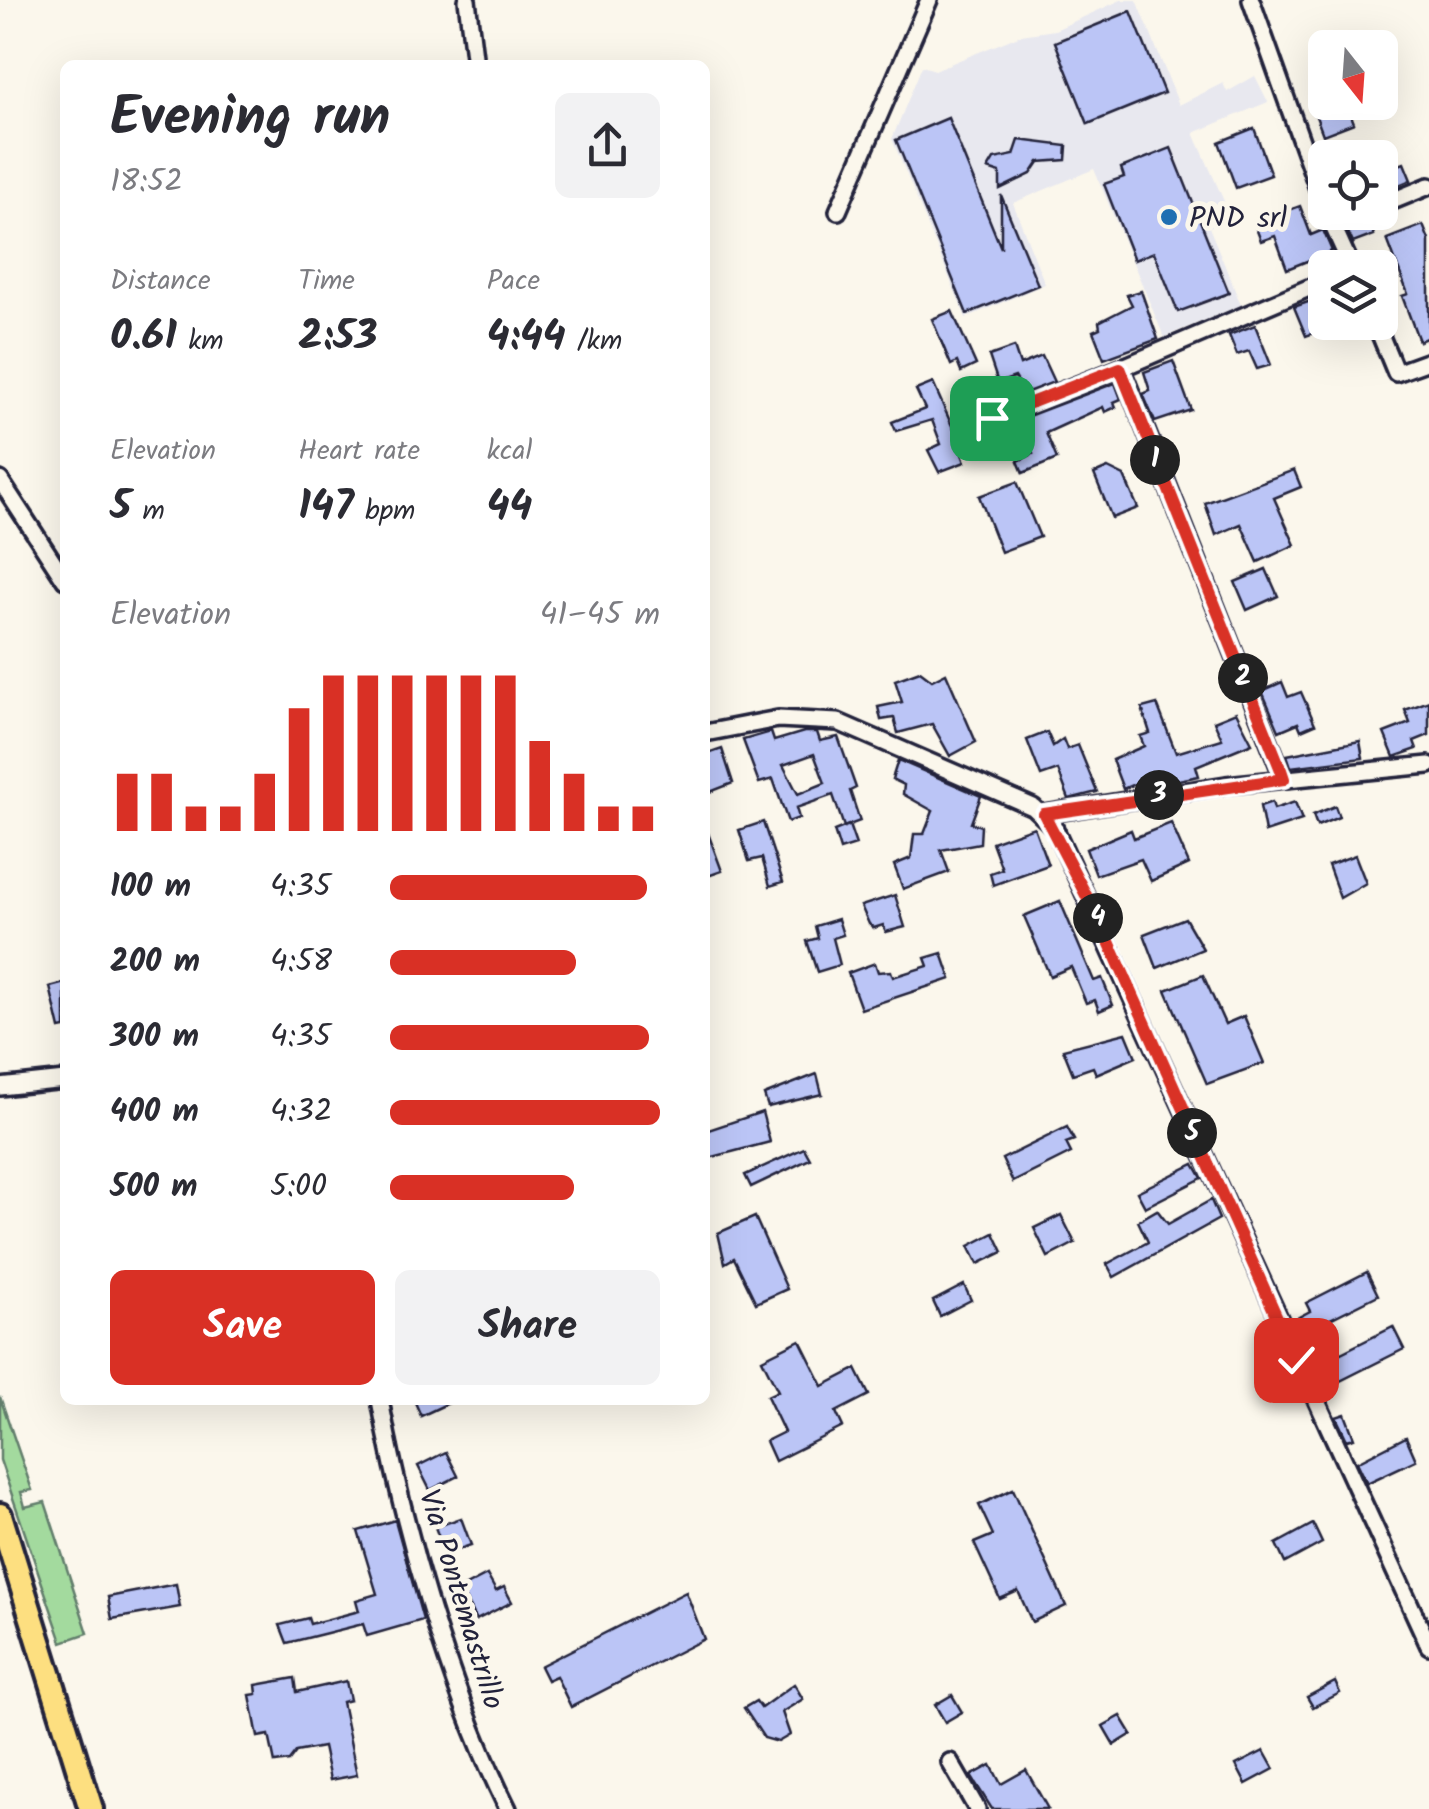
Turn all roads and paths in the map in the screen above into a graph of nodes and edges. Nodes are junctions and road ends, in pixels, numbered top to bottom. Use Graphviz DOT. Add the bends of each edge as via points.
graph roads {
  1 [pos="467,0"];
  2 [pos="930,0"];
  3 [pos="1252,0"];
  4 [pos="473,60"];
  5 [pos="1308,158"];
  6 [pos="1429,186"];
  7 [pos="1398,199"];
  8 [pos="838,211"];
  9 [pos="1308,288"];
  10 [pos="1382,340"];
  11 [pos="1429,361"];
  12 [pos="1120,368"];
  13 [pos="992,418"];
  14 [pos="0,480"];
  15 [pos="60,572"];
  16 [pos="710,732"];
  17 [pos="1429,765"];
  18 [pos="1284,779"];
  19 [pos="1044,814"];
  20 [pos="60,1081"];
  21 [pos="0,1087"];
  22 [pos="381,1405"];
  23 [pos="0,1515"];
  24 [pos="1429,1646"];
  25 [pos="950,1762"];
  26 [pos="91,1809"];
  27 [pos="508,1809"];
  28 [pos="977,1809"];
  1 -- 4 [label="street"];
  2 -- 8 [label="street"];
  3 -- 5 [label="street"];
  6 -- 7 [label="street"];
  9 -- 12 [label="street"];
  10 -- 11 [label="street" via="1396,373"];
  12 -- 13 [label="street"];
  12 -- 18 [label="street"];
  14 -- 15 [label="street"];
  16 -- 19 [label="street" via="778,719 838,722"];
  17 -- 18 [label="street"];
  18 -- 19 [label="street"];
  19 -- 24 [label="street" via="1102,926"];
  20 -- 21 [label="street"];
  22 -- 27 [label="street, Via Pontemastrillo" via="446,1651"];
  23 -- 26 [label="highway"];
  25 -- 28 [label="street"];
}
